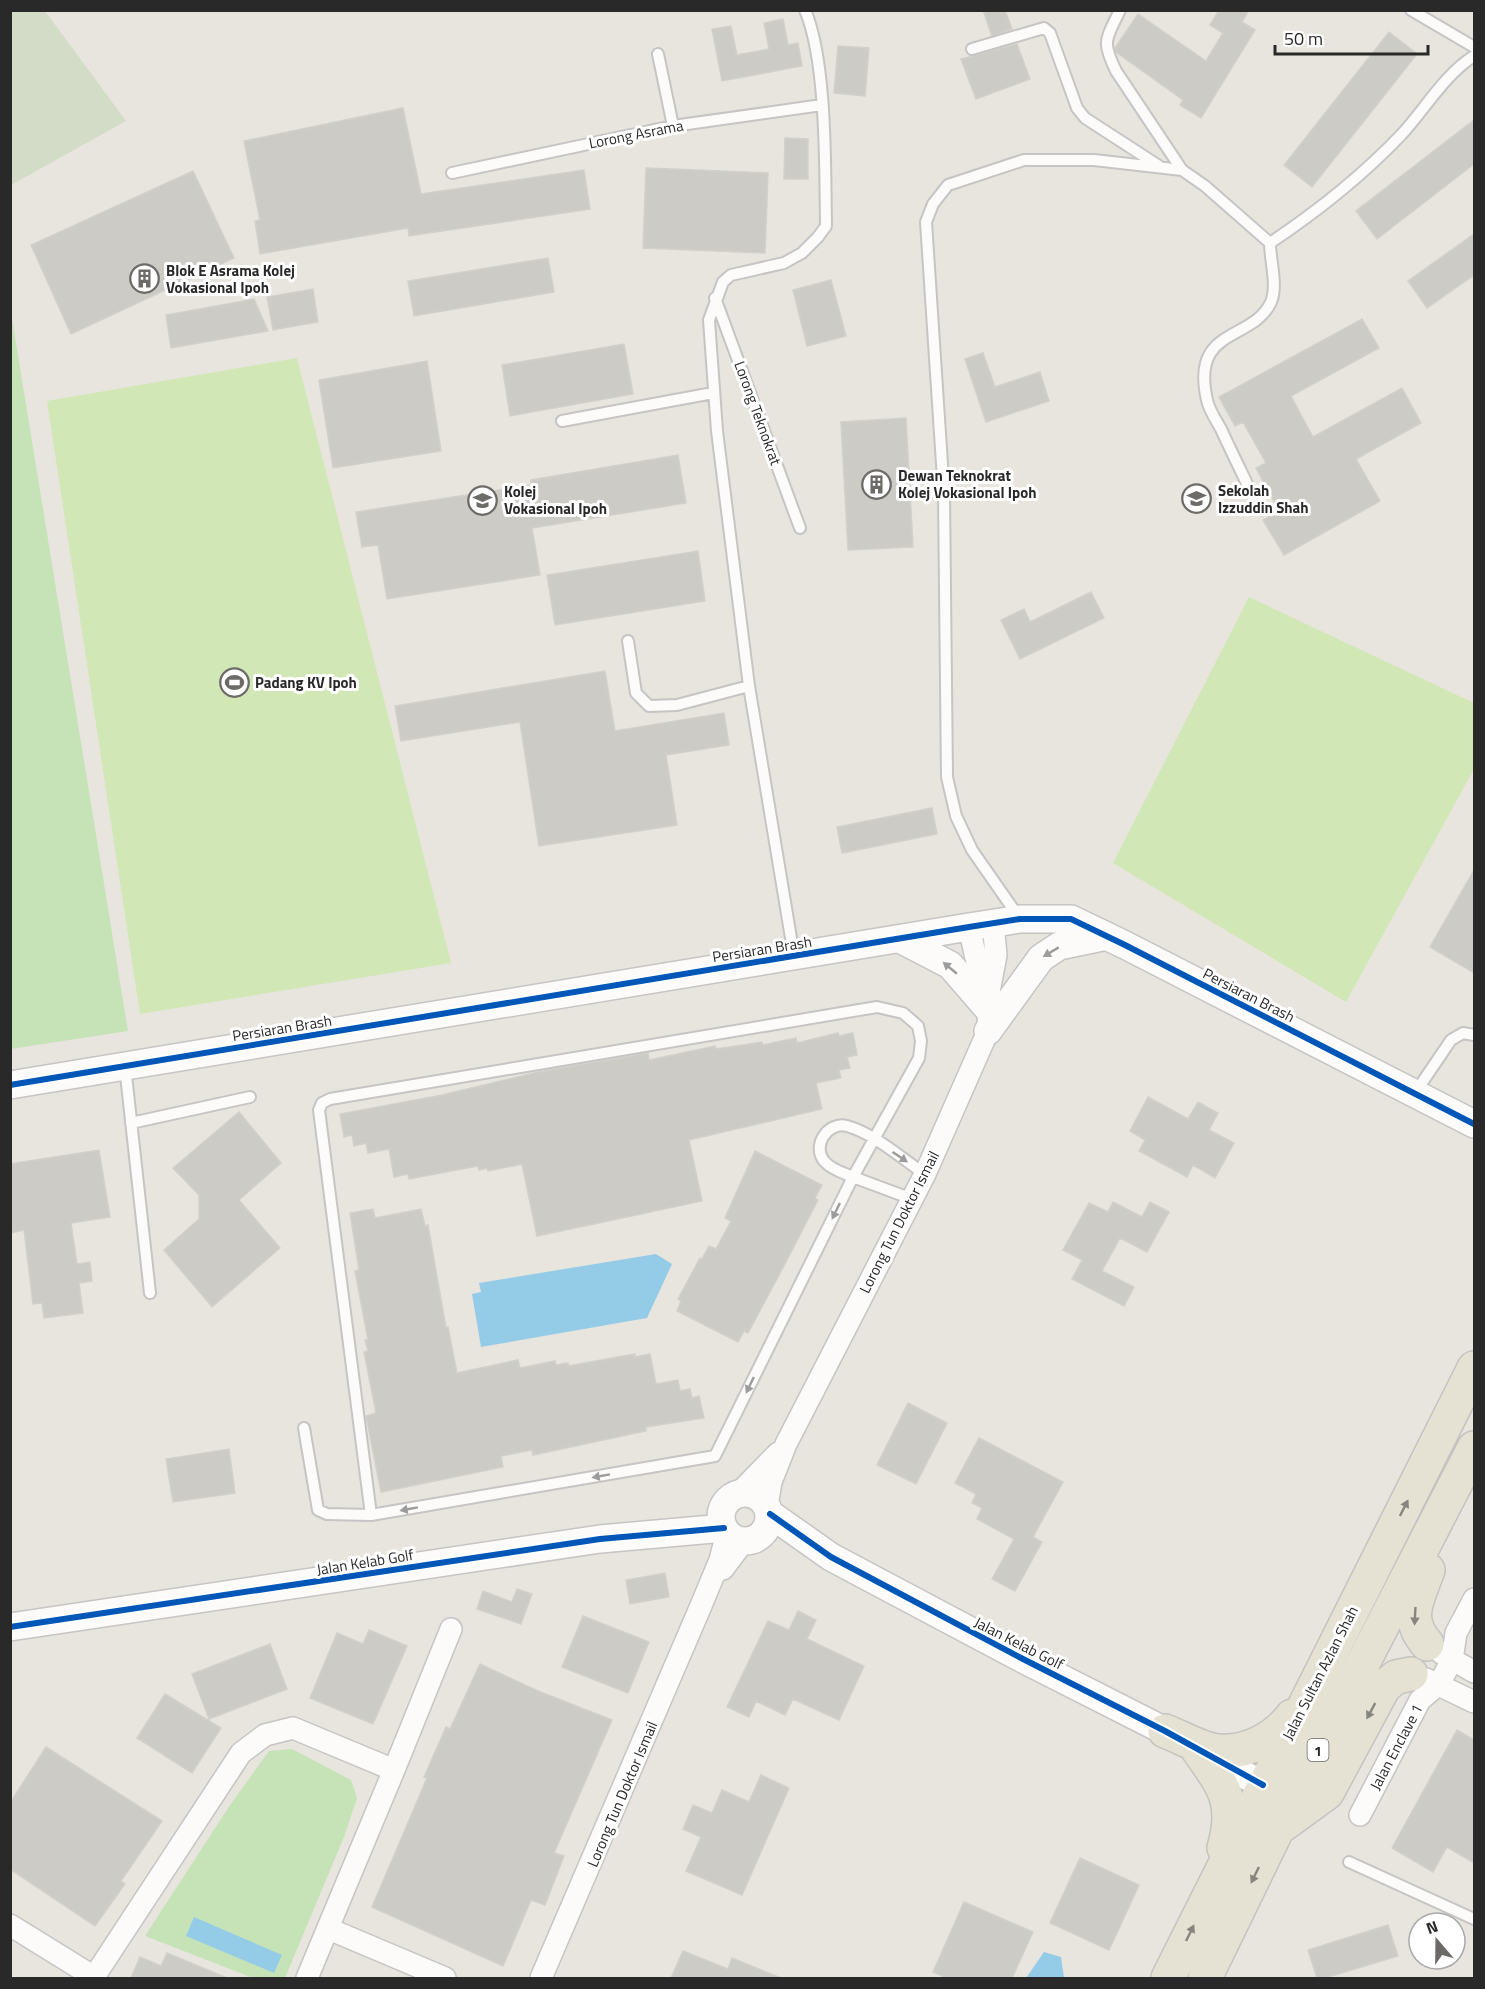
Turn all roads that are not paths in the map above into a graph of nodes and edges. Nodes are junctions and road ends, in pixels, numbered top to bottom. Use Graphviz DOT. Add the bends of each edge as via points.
graph roads {
  1 [pos="806,10"];
  2 [pos="1120,10"];
  3 [pos="1411,10"];
  4 [pos="1474,47"];
  5 [pos="972,49"];
  6 [pos="658,54"];
  7 [pos="1474,56"];
  8 [pos="822,105"];
  9 [pos="673,126"];
  10 [pos="1160,168"];
  11 [pos="1182,170"];
  12 [pos="452,173"];
  13 [pos="1270,243"];
  14 [pos="715,298"];
  15 [pos="713,393"];
  16 [pos="562,422"];
  17 [pos="1252,495"];
  18 [pos="800,528"];
  19 [pos="628,641"];
  20 [pos="749,686"];
  21 [pos="1020,919"];
  22 [pos="981,925"];
  23 [pos="1107,936"];
  24 [pos="900,939"];
  25 [pos="794,956"];
  26 [pos="989,1011"];
  27 [pos="1474,1035"];
  28 [pos="125,1066"];
  29 [pos="10,1085"];
  30 [pos="1415,1094"];
  31 [pos="250,1097"];
  32 [pos="131,1123"];
  33 [pos="1474,1124"];
  34 [pos="874,1140"];
  35 [pos="925,1174"];
  36 [pos="853,1177"];
  37 [pos="912,1199"];
  38 [pos="150,1293"];
  39 [pos="1474,1368"];
  40 [pos="304,1428"];
  41 [pos="786,1444"];
  42 [pos="1474,1448"];
  43 [pos="1441,1511"];
  44 [pos="371,1515"];
  45 [pos="744,1519"];
  46 [pos="1474,1599"];
  47 [pos="10,1627"];
  48 [pos="451,1629"];
  49 [pos="1439,1652"];
  50 [pos="1474,1672"];
  51 [pos="1425,1679"];
  52 [pos="1311,1692"];
  53 [pos="1474,1702"];
  54 [pos="1166,1731"];
  55 [pos="1198,1750"];
  56 [pos="394,1770"];
  57 [pos="1263,1785"];
  58 [pos="1360,1815"];
  59 [pos="1277,1830"];
  60 [pos="1349,1862"];
  61 [pos="1213,1887"];
  62 [pos="1474,1919"];
  63 [pos="10,1925"];
  64 [pos="328,1929"];
  65 [pos="94,1978"];
  66 [pos="307,1978"];
  67 [pos="445,1978"];
  68 [pos="541,1978"];
  69 [pos="1168,1978"];
  70 [pos="1205,1978"];
  1 -- 8 [label="lane"];
  2 -- 11 [label="lane" via="1105,42 1108,54"];
  3 -- 4 [label="lane"];
  5 -- 10 [label="lane" via="1044,28 1050,33 1077,108 1085,118"];
  6 -- 9 [label="lane"];
  7 -- 13 [label="lane" via="1329,203"];
  8 -- 9 [label="lane, Lorong Asrama"];
  8 -- 14 [label="lane" via="826,226 802,253 784,263 731,275"];
  9 -- 12 [label="lane, Lorong Asrama"];
  10 -- 11 [label="lane"];
  10 -- 21 [label="lane" via="1094,160 1024,160 948,185 933,204 926,222 944,494 947,777 956,816 972,850"];
  11 -- 13 [label="lane"];
  13 -- 17 [label="lane" via="1272,299 1257,318 1218,342 1209,354 1205,378 1207,401"];
  14 -- 15 [label="lane" via="709,320"];
  14 -- 18 [label="lane, Lorong Teknokrat"];
  15 -- 16 [label="lane"];
  15 -- 20 [label="lane"];
  19 -- 20 [label="lane" via="636,693 649,706 677,705"];
  20 -- 25 [label="lane"];
  21 -- 22 [label="street, Persiaran Brash"];
  21 -- 23 [label="street, Persiaran Brash" via="1071,919"];
  22 -- 24 [label="street, Persiaran Brash"];
  22 -- 26 [label="street" via="978,967"];
  23 -- 26 [label="street, one-way" via="1059,946 1041,958"];
  23 -- 30 [label="street, Persiaran Brash"];
  24 -- 25 [label="street, Persiaran Brash"];
  26 -- 24 [label="street, one-way" via="950,965"];
  25 -- 28 [label="street, Persiaran Brash"];
  26 -- 35 [label="street, Lorong Tun Doktor Ismail"];
  27 -- 30 [label="lane" via="1463,1033 1451,1040"];
  28 -- 29 [label="street, Persiaran Brash"];
  28 -- 32 [label="lane"];
  30 -- 33 [label="street, Persiaran Brash"];
  31 -- 32 [label="lane"];
  32 -- 38 [label="lane"];
  34 -- 35 [label="lane, one-way"];
  34 -- 36 [label="lane"];
  34 -- 36 [label="lane" via="845,1126 824,1133 820,1142 823,1161"];
  34 -- 44 [label="lane" via="919,1058 921,1041 918,1026 903,1013 877,1007 322,1103 319,1110"];
  35 -- 37 [label="street, Lorong Tun Doktor Ismail"];
  36 -- 37 [label="lane"];
  36 -- 44 [label="lane, one-way" via="715,1456"];
  37 -- 41 [label="street, Lorong Tun Doktor Ismail"];
  52 -- 39 [label="main road, Jalan Sultan Azlan Shah / 1, one-way"];
  40 -- 44 [label="lane" via="318,1509 327,1514"];
  41 -- 45 [label="street, Lorong Tun Doktor Ismail"];
  41 -- 45 [label="street, Lorong Tun Doktor Ismail" via="771,1482"];
  42 -- 43 [label="main road, 1"];
  43 -- 49 [label="main road, one-way" via="1434,1554 1414,1623"];
  43 -- 57 [label="main road" via="1415,1532 1296,1760 1280,1776"];
  43 -- 59 [label="main road, 1"];
  45 -- 47 [label="street, Jalan Kelab Golf"];
  45 -- 54 [label="street, Jalan Kelab Golf" via="831,1557"];
  45 -- 68 [label="street, Lorong Tun Doktor Ismail" via="727,1561 700,1608"];
  46 -- 49 [label="street" via="1456,1633"];
  48 -- 56 [label="street"];
  49 -- 50 [label="street"];
  49 -- 51 [label="street, Jalan Enclave 1"];
  51 -- 53 [label="street"];
  51 -- 58 [label="street, Jalan Enclave 1" via="1420,1700"];
  51 -- 59 [label="main road, one-way" via="1396,1677 1384,1687 1327,1793"];
  52 -- 54 [label="main road" via="1269,1740 1242,1748 1217,1751"];
  52 -- 57 [label="main road, Jalan Sultan Azlan Shah / 1"];
  54 -- 55 [label="street, Jalan Kelab Golf"];
  55 -- 57 [label="street, Jalan Kelab Golf"];
  55 -- 61 [label="main road" via="1226,1789 1229,1811 1228,1834"];
  56 -- 64 [label="street"];
  56 -- 65 [label="street" via="293,1728 265,1735 241,1753"];
  57 -- 61 [label="main road, Jalan Sultan Azlan Shah / 1"];
  59 -- 70 [label="main road, 1, one-way"];
  60 -- 62 [label="lane"];
  69 -- 61 [label="main road, Jalan Sultan Azlan Shah / 1, one-way"];
  63 -- 65 [label="street"];
  64 -- 66 [label="street"];
  64 -- 67 [label="street"];
}
